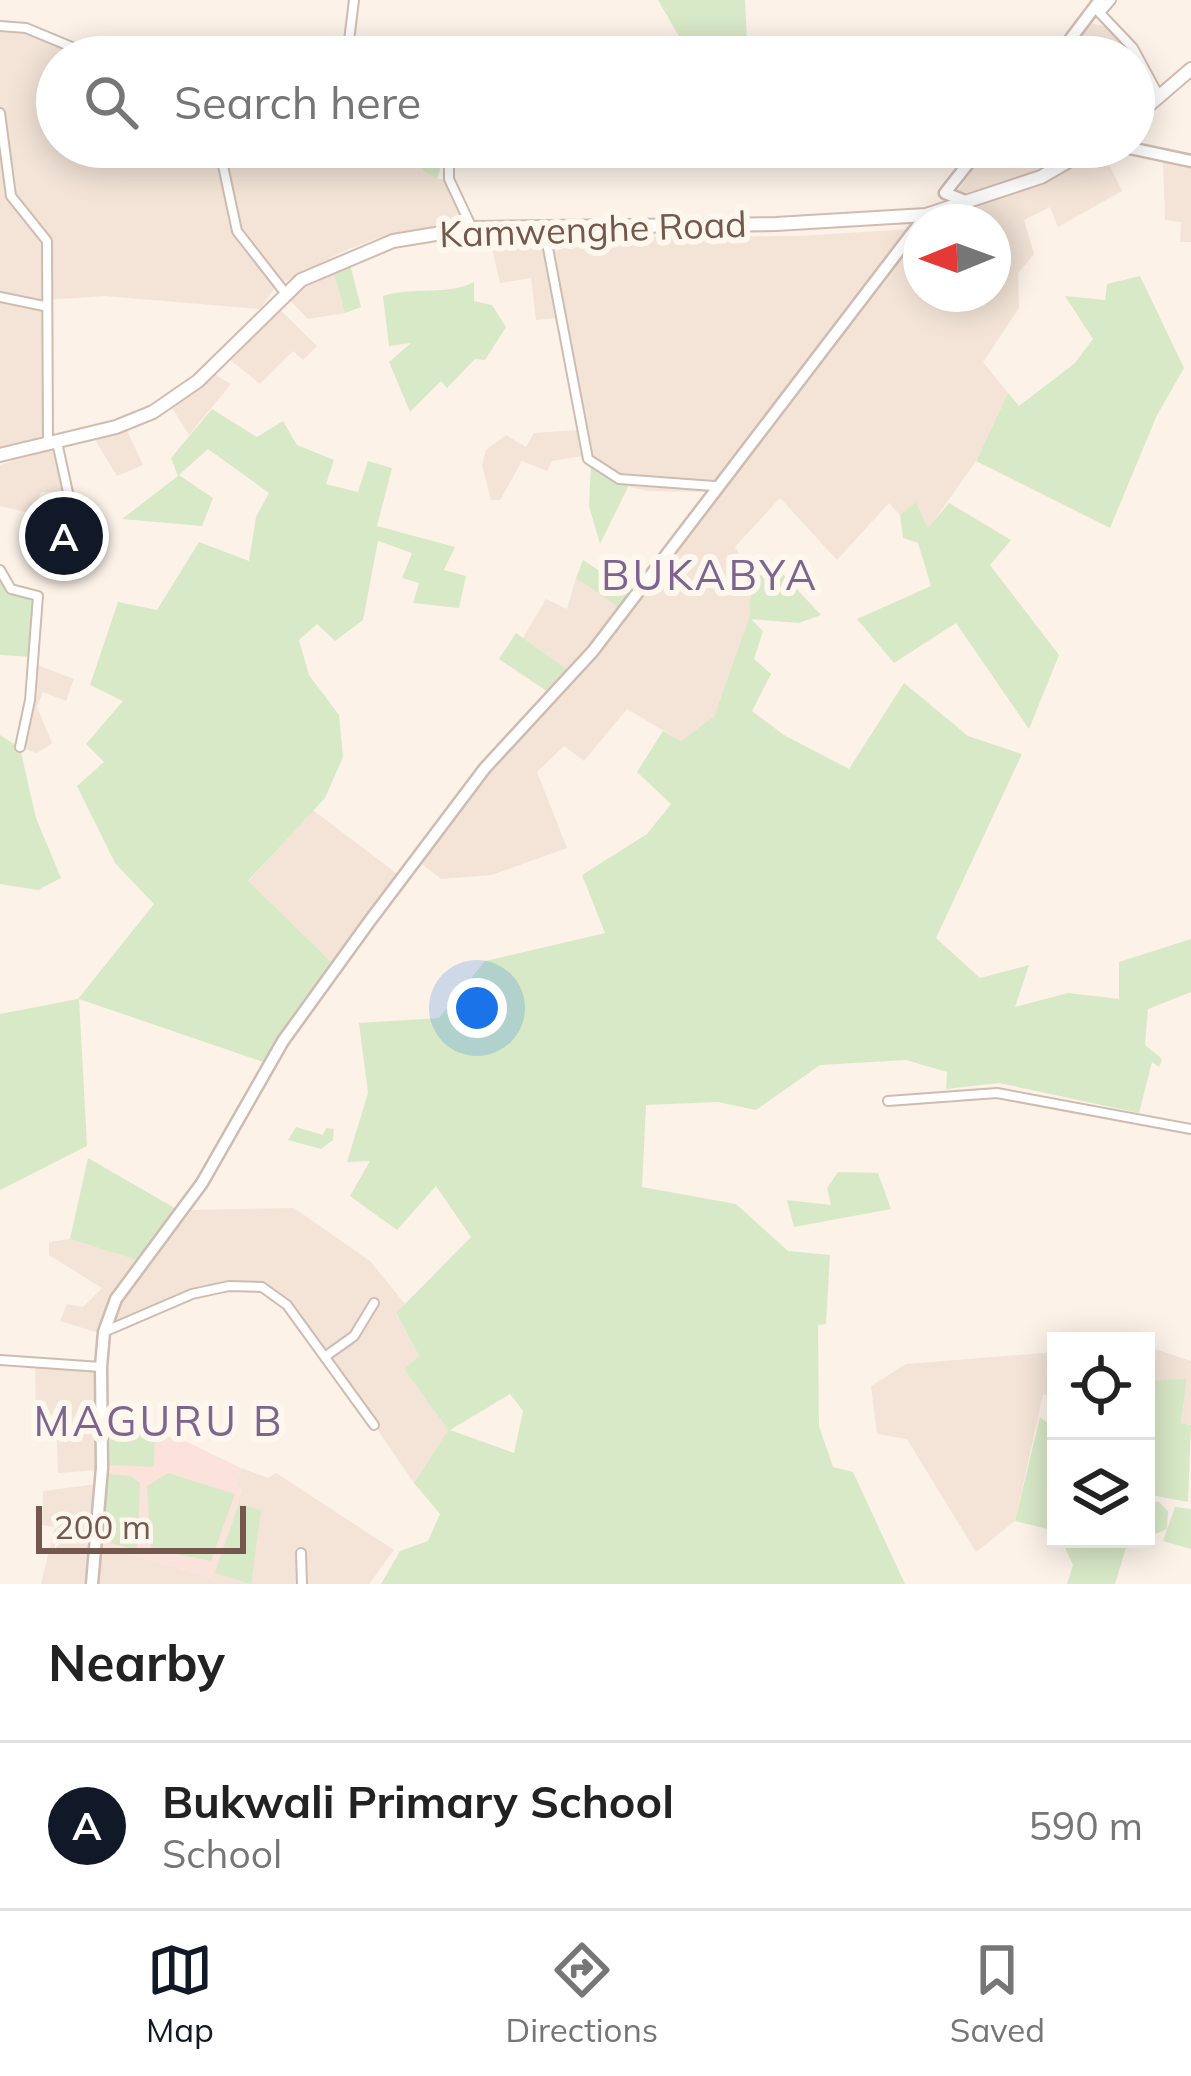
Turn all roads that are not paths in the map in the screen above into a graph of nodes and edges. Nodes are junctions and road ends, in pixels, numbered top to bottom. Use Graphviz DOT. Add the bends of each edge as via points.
graph roads {
  1 [pos="354,0"];
  2 [pos="1111,0"];
  3 [pos="1099,8"];
  4 [pos="0,26"];
  5 [pos="45,36"];
  6 [pos="349,36"];
  7 [pos="1076,36"];
  8 [pos="1123,36"];
  9 [pos="1191,69"];
  10 [pos="1155,90"];
  11 [pos="1160,99"];
  12 [pos="1155,103"];
  13 [pos="0,113"];
  14 [pos="1155,153"];
  15 [pos="1191,161"];
  16 [pos="224,168"];
  17 [pos="451,168"];
  18 [pos="965,168"];
  19 [pos="1057,168"];
  20 [pos="971,203"];
  21 [pos="967,204"];
  22 [pos="903,216"];
  23 [pos="544,227"];
  24 [pos="472,228"];
  25 [pos="903,244"];
  26 [pos="286,294"];
  27 [pos="0,297"];
  28 [pos="44,306"];
  29 [pos="52,443"];
  30 [pos="0,455"];
  31 [pos="714,486"];
  32 [pos="79,543"];
  33 [pos="0,570"];
  34 [pos="20,748"];
  35 [pos="888,1101"];
  36 [pos="1191,1129"];
  37 [pos="374,1303"];
  38 [pos="104,1332"];
  39 [pos="326,1356"];
  40 [pos="0,1360"];
  41 [pos="101,1367"];
  42 [pos="374,1425"];
  43 [pos="302,1553"];
  44 [pos="92,1584"];
  45 [pos="302,1584"];
  1 -- 6 [label="street"];
  2 -- 3 [label="street"];
  3 -- 7 [label="street"];
  3 -- 8 [label="street"];
  4 -- 5 [label="street"];
  9 -- 11 [label="main road"];
  10 -- 11 [label="street"];
  11 -- 12 [label="main road"];
  13 -- 28 [label="street" via="11,196 47,241"];
  14 -- 15 [label="street"];
  16 -- 26 [label="street" via="237,231"];
  17 -- 24 [label="street" via="453,194"];
  18 -- 20 [label="street" via="946,193"];
  19 -- 20 [label="main road, Kamwenghe Road"];
  20 -- 21 [label="main road, Kamwenghe Road"];
  22 -- 23 [label="main road, Kamwenghe Road"];
  23 -- 24 [label="main road, Kamwenghe Road"];
  23 -- 31 [label="street" via="588,459 619,479"];
  24 -- 26 [label="main road, Kamwenghe Road" via="393,241 318,271"];
  25 -- 31 [label="street"];
  26 -- 29 [label="main road, Kamwenghe Road" via="181,395 116,427"];
  27 -- 28 [label="street"];
  28 -- 29 [label="street"];
  29 -- 30 [label="main road, Kamwenghe Road"];
  29 -- 32 [label="street"];
  31 -- 38 [label="street" via="593,651 485,769 309,1004 202,1183 136,1267"];
  33 -- 34 [label="street" via="11,589 38,596"];
  35 -- 36 [label="street" via="997,1093"];
  37 -- 39 [label="street" via="354,1336"];
  38 -- 39 [label="street" via="192,1294 245,1285 274,1293"];
  38 -- 41 [label="street"];
  39 -- 42 [label="street"];
  40 -- 41 [label="street"];
  41 -- 44 [label="street"];
  43 -- 45 [label="street"];
}
